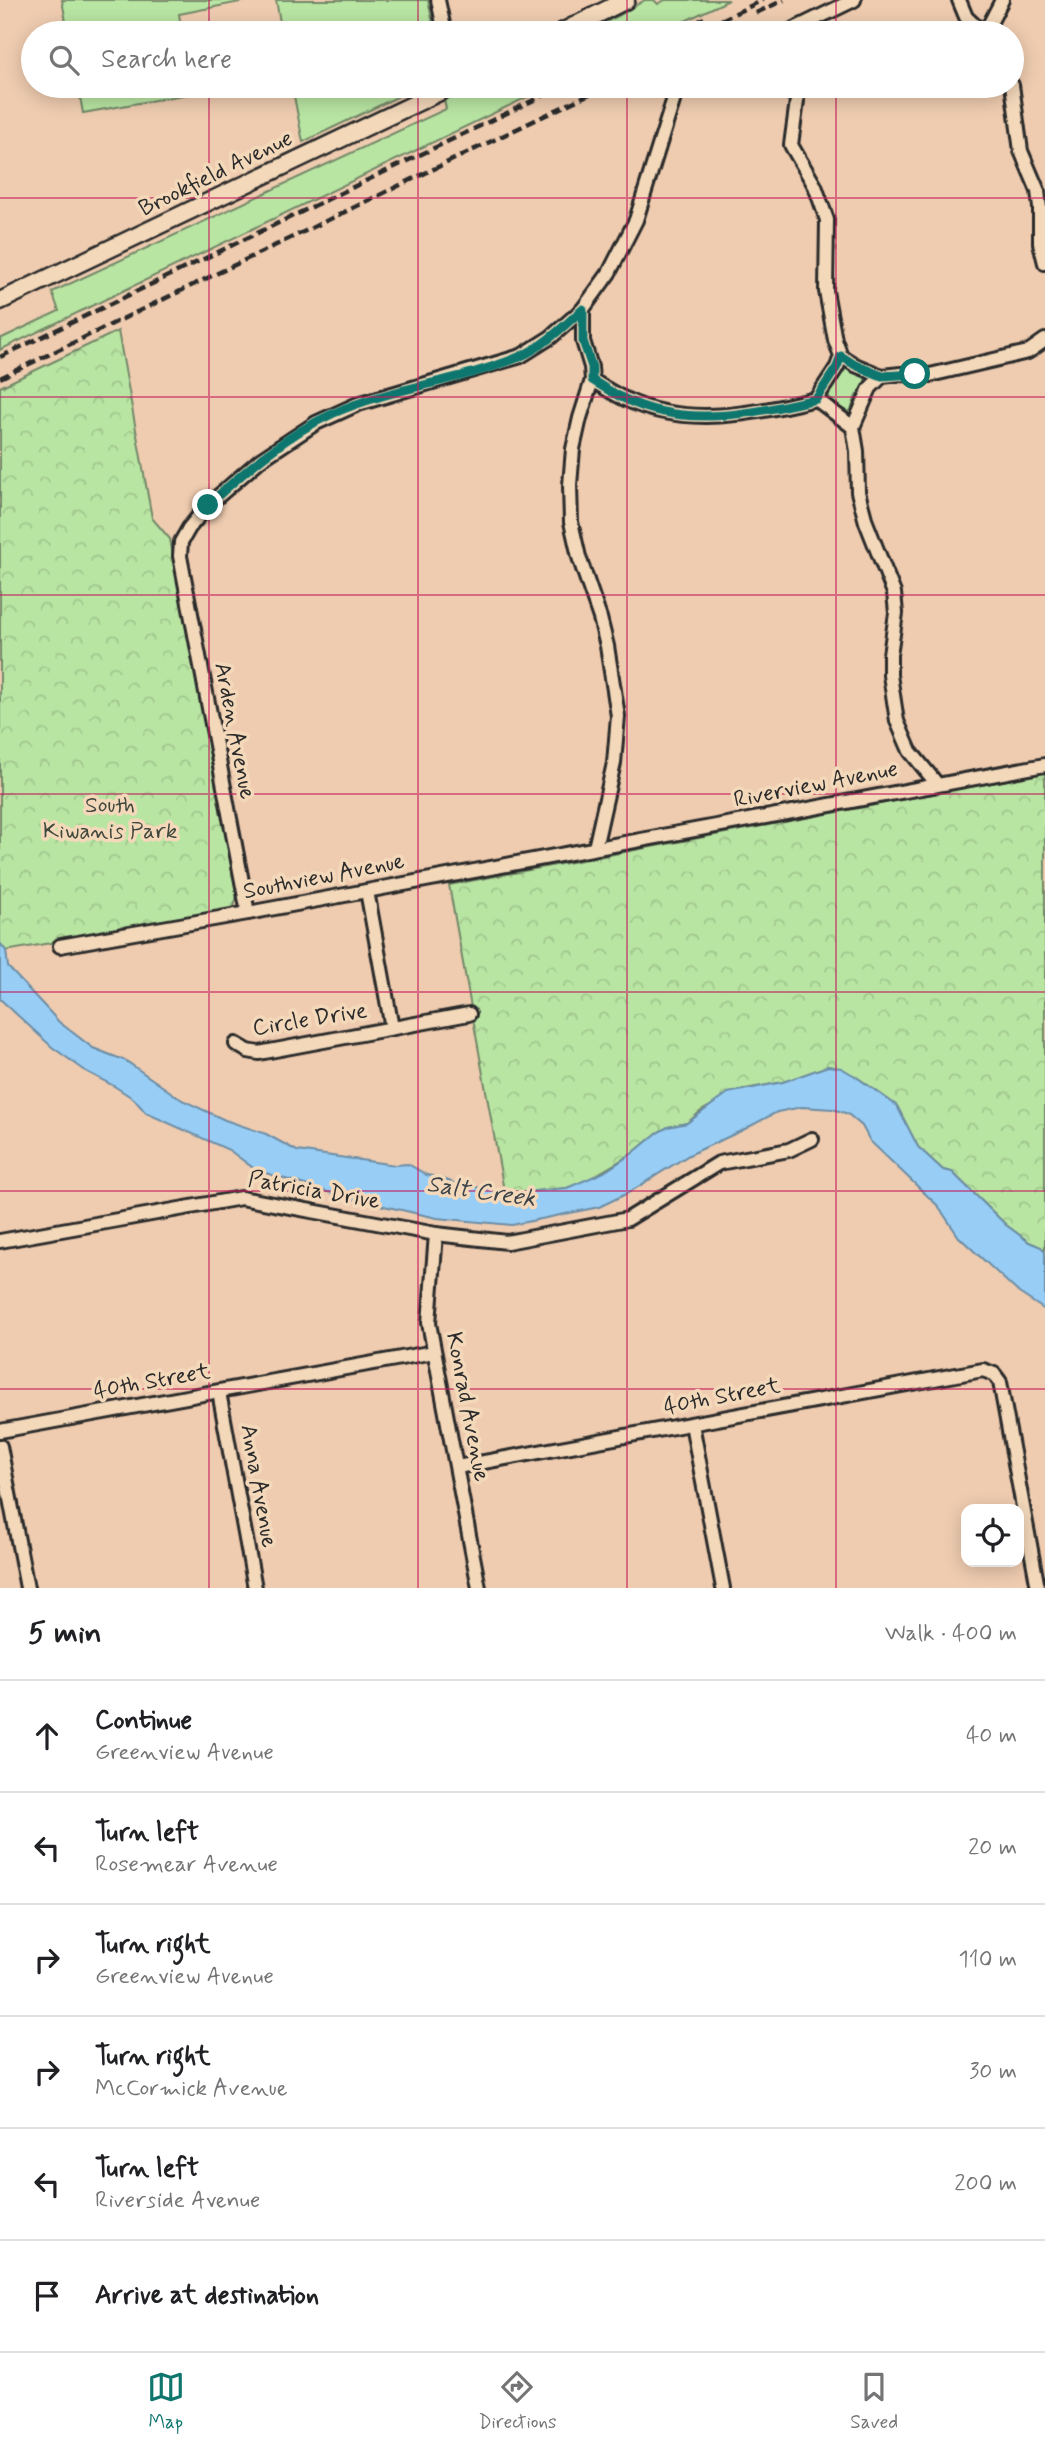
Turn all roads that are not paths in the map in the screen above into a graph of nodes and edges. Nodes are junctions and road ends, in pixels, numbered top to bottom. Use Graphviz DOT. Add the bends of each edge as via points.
graph roads {
  1 [pos="438,0"];
  2 [pos="626,0"];
  3 [pos="854,0"];
  4 [pos="959,0"];
  5 [pos="1002,0"];
  6 [pos="442,21"];
  7 [pos="584,21"];
  8 [pos="811,21"];
  9 [pos="970,21"];
  10 [pos="991,21"];
  11 [pos="427,98"];
  12 [pos="674,98"];
  13 [pos="796,98"];
  14 [pos="1014,98"];
  15 [pos="1045,263"];
  16 [pos="0,302"];
  17 [pos="583,309"];
  18 [pos="1045,340"];
  19 [pos="1028,352"];
  20 [pos="841,356"];
  21 [pos="1045,358"];
  22 [pos="882,376"];
  23 [pos="592,380"];
  24 [pos="816,399"];
  25 [pos="853,427"];
  26 [pos="1045,765"];
  27 [pos="937,784"];
  28 [pos="595,848"];
  29 [pos="367,891"];
  30 [pos="248,913"];
  31 [pos="60,946"];
  32 [pos="469,1014"];
  33 [pos="392,1028"];
  34 [pos="236,1044"];
  35 [pos="812,1139"];
  36 [pos="436,1234"];
  37 [pos="0,1241"];
  38 [pos="434,1352"];
  39 [pos="219,1392"];
  40 [pos="692,1424"];
  41 [pos="0,1431"];
  42 [pos="0,1446"];
  43 [pos="457,1467"];
  44 [pos="27,1588"];
  45 [pos="255,1588"];
  46 [pos="479,1588"];
  47 [pos="723,1588"];
  48 [pos="1038,1588"];
  1 -- 6 [label="street"];
  2 -- 7 [label="street"];
  3 -- 8 [label="street"];
  4 -- 9 [label="street"];
  5 -- 10 [label="street"];
  11 -- 16 [label="street, Brookfield Avenue"];
  12 -- 17 [label="street" via="636,220 609,273"];
  13 -- 20 [label="street" via="791,145 815,186 827,220 826,291"];
  14 -- 15 [label="street" via="1021,151 1038,191"];
  17 -- 23 [label="street" via="583,341"];
  17 -- 30 [label="street, Arden Avenue" via="521,356 358,404 297,434 208,505 181,542"];
  18 -- 19 [label="street"];
  19 -- 21 [label="street"];
  19 -- 22 [label="street" via="946,373"];
  20 -- 22 [label="street"];
  20 -- 24 [label="street"];
  22 -- 25 [label="street" via="870,388"];
  23 -- 24 [label="street" via="647,407 705,416 770,410"];
  23 -- 28 [label="street" via="573,449 571,522 607,646 618,716 614,763"];
  24 -- 25 [label="street"];
  25 -- 27 [label="street" via="860,505 894,593 890,675 897,722 910,751"];
  26 -- 27 [label="street, Riverview Avenue"];
  27 -- 28 [label="street, Riverview Avenue"];
  28 -- 29 [label="street, Southview Avenue"];
  29 -- 30 [label="street, Southview Avenue"];
  29 -- 33 [label="street, Circle Drive"];
  30 -- 31 [label="street, Southview Avenue"];
  32 -- 33 [label="street, Circle Drive"];
  33 -- 34 [label="street, Circle Drive" via="259,1053"];
  35 -- 36 [label="street, Patricia Drive" via="789,1150 719,1163 628,1219 508,1242"];
  36 -- 37 [label="street, Patricia Drive" via="241,1198"];
  36 -- 38 [label="street, Konrad Avenue" via="429,1322"];
  38 -- 39 [label="street, 40th Street"];
  38 -- 43 [label="street, Konrad Avenue"];
  39 -- 41 [label="street, 40th Street"];
  39 -- 45 [label="street, Anna Avenue"];
  40 -- 43 [label="street, 40th Street"];
  40 -- 47 [label="street"];
  40 -- 48 [label="street, 40th Street" via="977,1370 994,1374 1000,1382"];
  42 -- 44 [label="street"];
  43 -- 46 [label="street, Konrad Avenue"];
}
